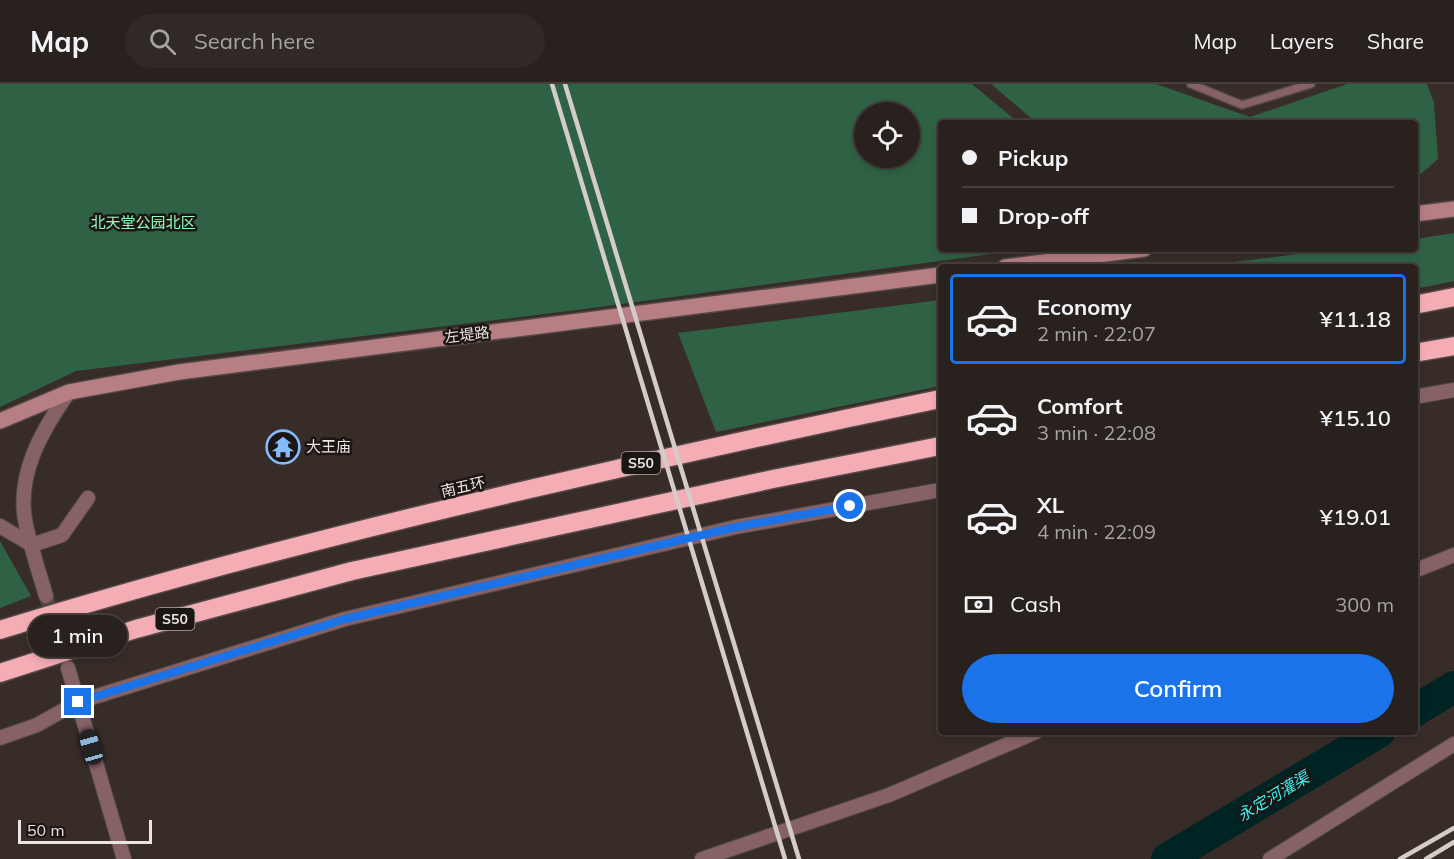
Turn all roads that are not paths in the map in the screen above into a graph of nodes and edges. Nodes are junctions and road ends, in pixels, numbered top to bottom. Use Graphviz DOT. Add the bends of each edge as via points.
graph roads {
  1 [pos="1191,84"];
  2 [pos="1311,84"];
  3 [pos="1454,209"];
  4 [pos="1418,214"];
  5 [pos="1121,252"];
  6 [pos="1028,264"];
  7 [pos="938,275"];
  8 [pos="1454,297"];
  9 [pos="1418,304"];
  10 [pos="1454,346"];
  11 [pos="1418,352"];
  12 [pos="1454,390"];
  13 [pos="69,392"];
  14 [pos="1418,396"];
  15 [pos="938,399"];
  16 [pos="0,421"];
  17 [pos="938,446"];
  18 [pos="938,490"];
  19 [pos="88,498"];
  20 [pos="0,526"];
  21 [pos="32,545"];
  22 [pos="1454,555"];
  23 [pos="1418,569"];
  24 [pos="46,596"];
  25 [pos="0,630"];
  26 [pos="68,668"];
  27 [pos="0,673"];
  28 [pos="78,702"];
  29 [pos="1029,735"];
  30 [pos="0,738"];
  31 [pos="1454,744"];
  32 [pos="124,859"];
  33 [pos="702,859"];
  34 [pos="1270,859"];
  1 -- 2 [label="lane" via="1242,105"];
  3 -- 4 [label="main road"];
  5 -- 6 [label="main road"];
  7 -- 13 [label="main road, 左堤路" via="179,372"];
  8 -- 9 [label="highway"];
  10 -- 11 [label="highway"];
  12 -- 14 [label="street"];
  13 -- 16 [label="main road, 左堤路"];
  13 -- 21 [label="street" via="35,448 27,476 25,523"];
  15 -- 25 [label="highway, 南五环 / S50" via="765,434 343,533 125,591"];
  17 -- 27 [label="highway, S50" via="352,571 136,629"];
  18 -- 28 [label="street" via="736,527 345,619"];
  19 -- 21 [label="street" via="62,535"];
  20 -- 21 [label="street"];
  21 -- 24 [label="street"];
  22 -- 23 [label="street"];
  26 -- 28 [label="street"];
  28 -- 30 [label="street" via="37,725"];
  28 -- 32 [label="street"];
  29 -- 33 [label="street" via="889,795"];
  31 -- 34 [label="street"];
}
